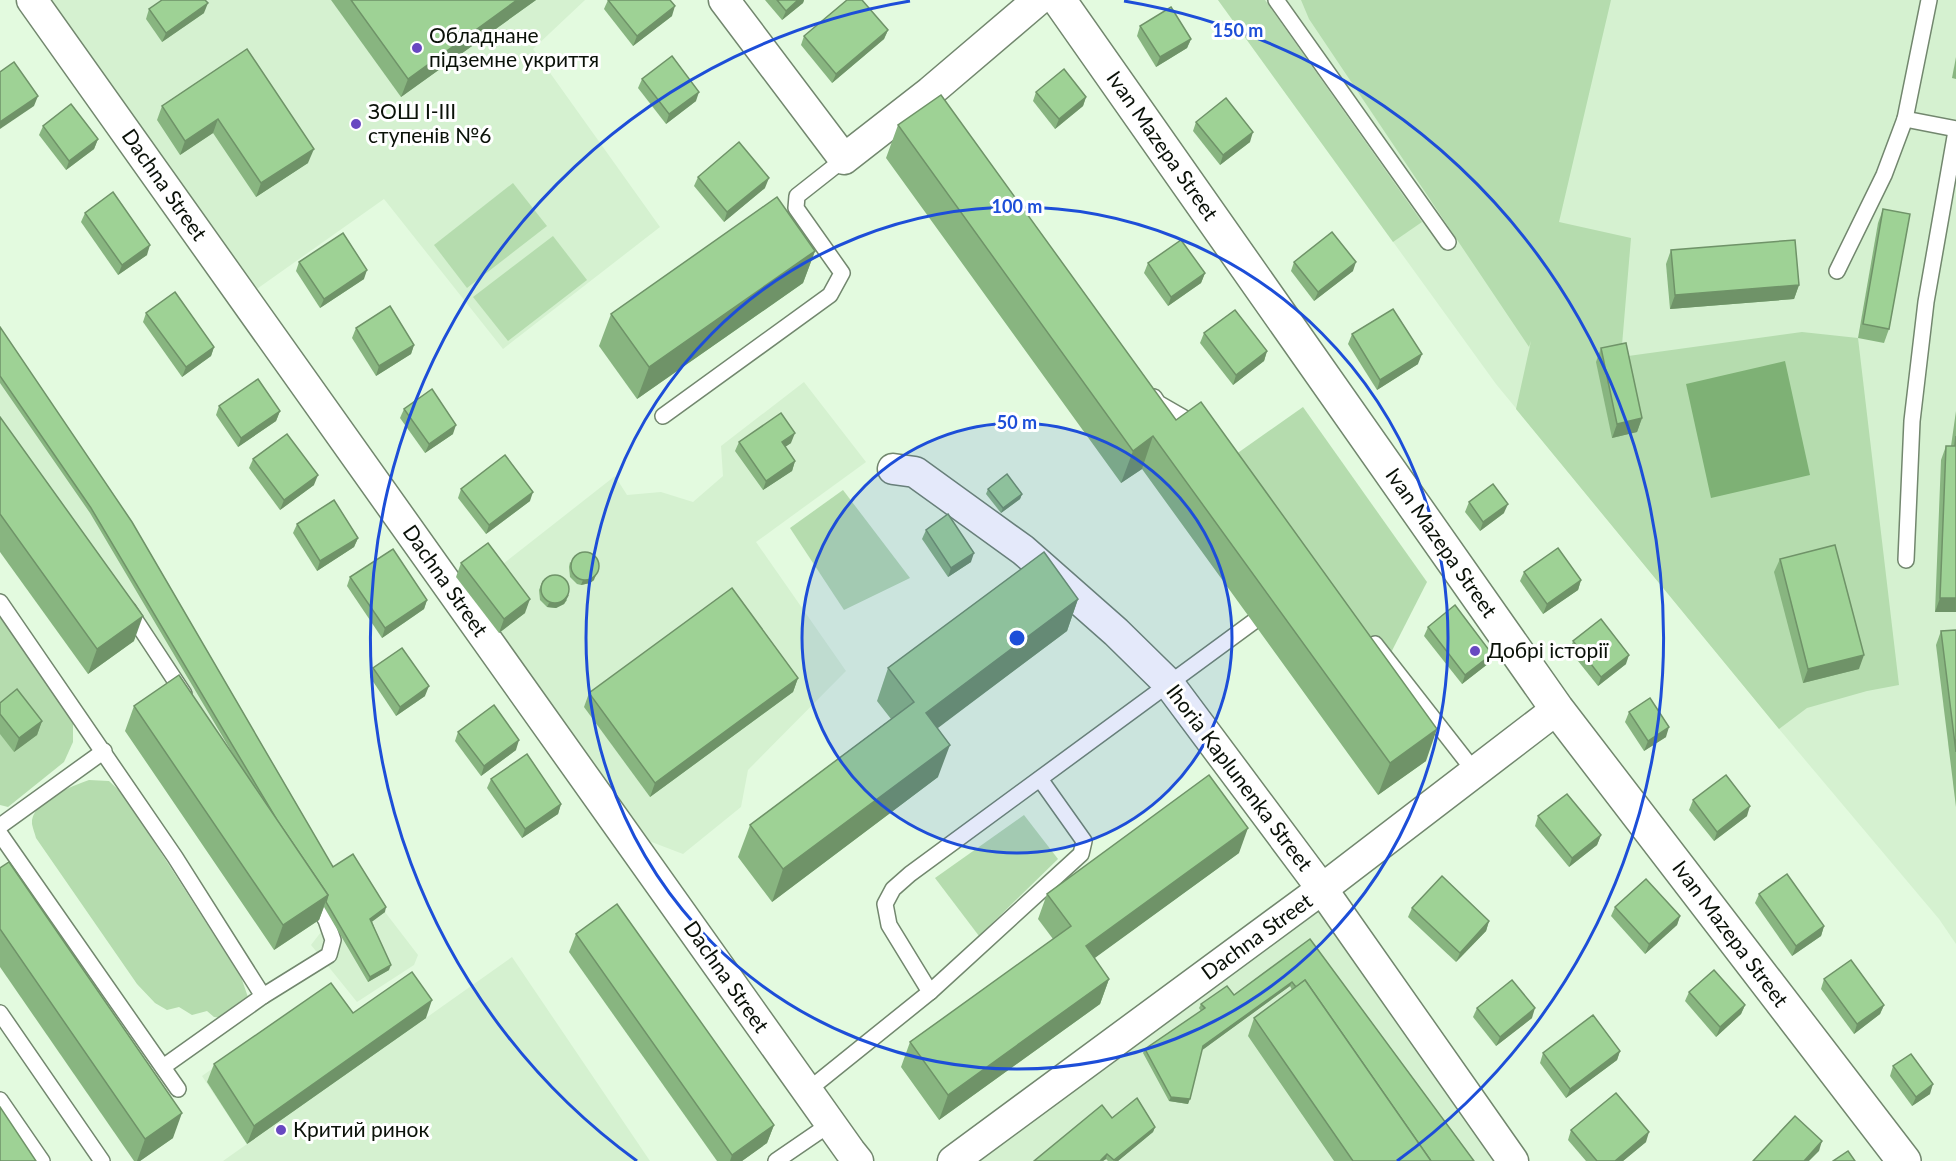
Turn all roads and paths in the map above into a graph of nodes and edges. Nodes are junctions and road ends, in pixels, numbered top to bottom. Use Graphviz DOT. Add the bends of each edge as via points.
graph roads {
  1 [pos="32,0"];
  2 [pos="724,0"];
  3 [pos="1038,0"];
  4 [pos="1059,0"];
  5 [pos="1929,0"];
  6 [pos="1281,3"];
  7 [pos="1905,118"];
  8 [pos="1956,130"];
  9 [pos="844,159"];
  10 [pos="1448,242"];
  11 [pos="1837,271"];
  12 [pos="1144,384"];
  13 [pos="663,416"];
  14 [pos="1215,436"];
  15 [pos="893,469"];
  16 [pos="1906,560"];
  17 [pos="117,592"];
  18 [pos="0,602"];
  19 [pos="1253,622"];
  20 [pos="1368,635"];
  21 [pos="1169,684"];
  22 [pos="194,709"];
  23 [pos="1557,709"];
  24 [pos="104,751"];
  25 [pos="1475,772"];
  26 [pos="1040,779"];
  27 [pos="0,826"];
  28 [pos="0,834"];
  29 [pos="301,880"];
  30 [pos="1322,889"];
  31 [pos="930,992"];
  32 [pos="263,996"];
  33 [pos="0,1013"];
  34 [pos="164,1066"];
  35 [pos="178,1089"];
  36 [pos="807,1091"];
  37 [pos="0,1100"];
  38 [pos="830,1124"];
  39 [pos="42,1161"];
  40 [pos="102,1161"];
  41 [pos="776,1161"];
  42 [pos="858,1161"];
  43 [pos="953,1161"];
  44 [pos="1513,1161"];
  45 [pos="1904,1161"];
  1 -- 36 [label="street, Dachna Street"];
  2 -- 9 [label="street"];
  3 -- 9 [label="street" via="934,97"];
  4 -- 23 [label="street, Ivan Mazepa Street"];
  5 -- 7 [label="lane"];
  6 -- 10 [label="lane"];
  7 -- 8 [label="lane"];
  7 -- 11 [label="lane" via="1884,175"];
  8 -- 16 [label="lane" via="1926,302 1912,421"];
  9 -- 13 [label="lane" via="797,196 796,208 842,273 830,295"];
  12 -- 14 [label="lane" via="1158,403"];
  15 -- 21 [label="street, Ihoria Kaplunenka Street" via="915,472 1023,550"];
  17 -- 22 [label="lane"];
  18 -- 24 [label="lane"];
  19 -- 21 [label="lane"];
  20 -- 25 [label="lane"];
  21 -- 26 [label="lane"];
  21 -- 30 [label="street, Ihoria Kaplunenka Street"];
  23 -- 25 [label="street, Dachna Street"];
  23 -- 45 [label="street, Ivan Mazepa Street"];
  24 -- 27 [label="lane"];
  24 -- 32 [label="lane"];
  25 -- 30 [label="street, Dachna Street"];
  26 -- 31 [label="lane" via="1084,841 1081,854"];
  26 -- 31 [label="lane" via="910,874 893,889 885,904 889,925"];
  28 -- 34 [label="lane"];
  29 -- 32 [label="lane" via="326,920 333,940 329,955"];
  30 -- 43 [label="street, Dachna Street"];
  30 -- 44 [label="street, Ihoria Kaplunenka Street"];
  31 -- 36 [label="lane"];
  32 -- 34 [label="lane"];
  33 -- 40 [label="lane"];
  34 -- 35 [label="lane"];
  36 -- 38 [label="street, Dachna Street"];
  37 -- 39 [label="lane"];
  38 -- 41 [label="lane"];
  38 -- 42 [label="street, Dachna Street"];
}
